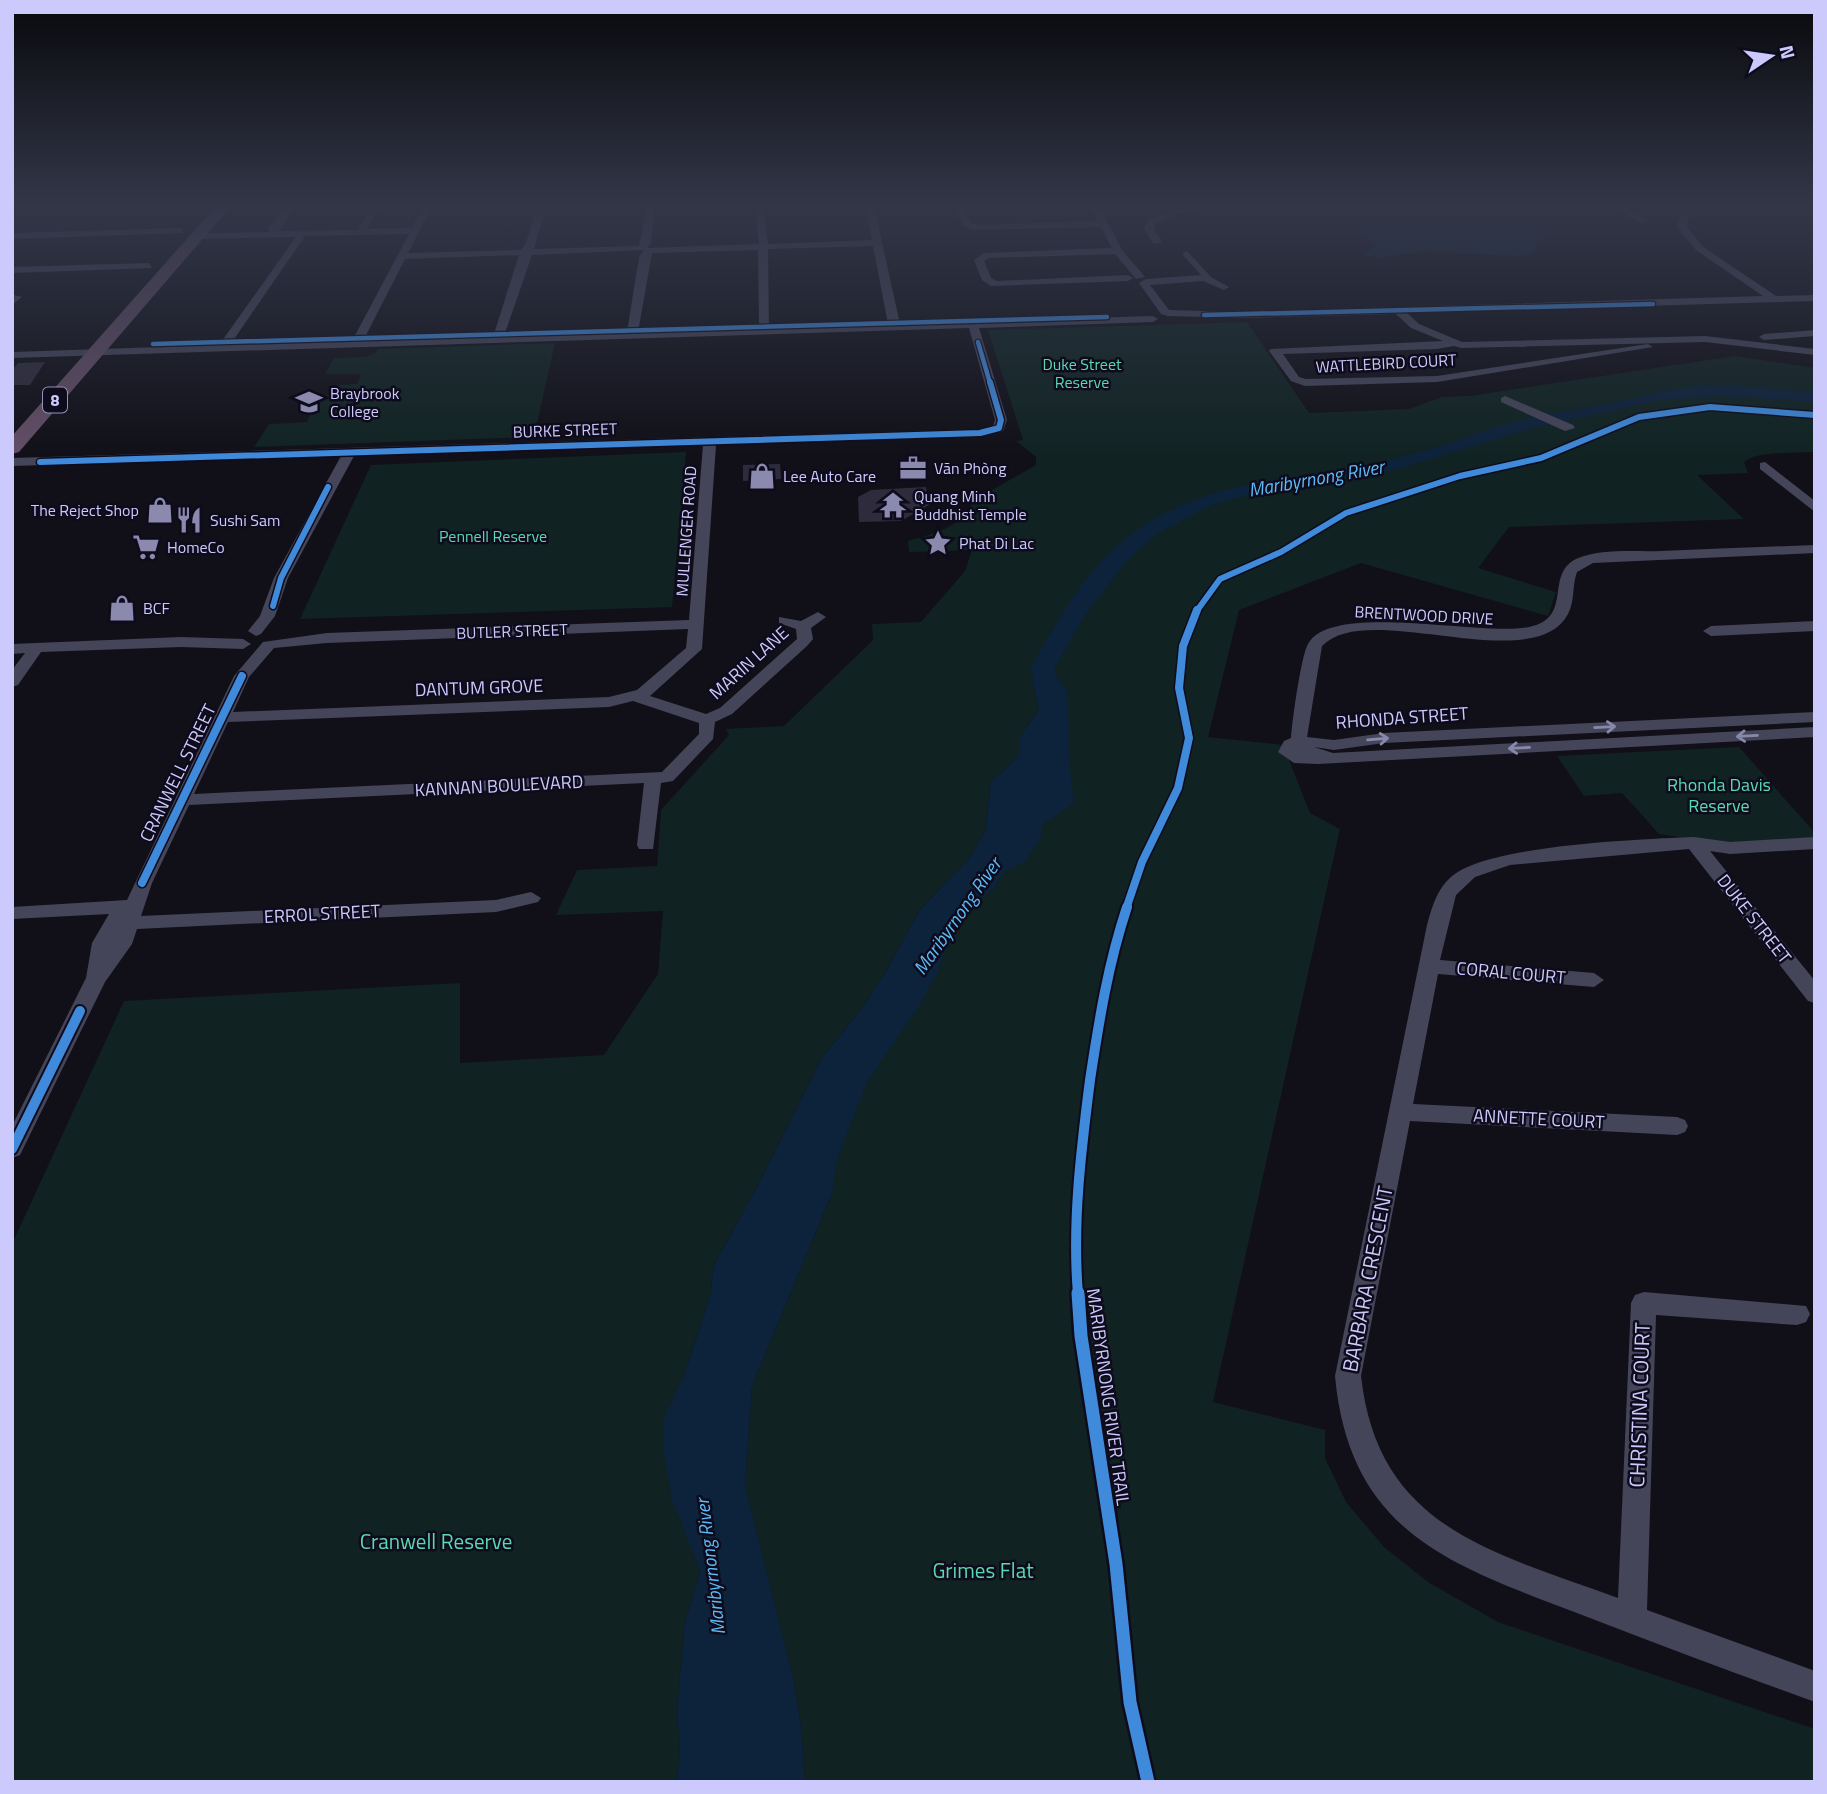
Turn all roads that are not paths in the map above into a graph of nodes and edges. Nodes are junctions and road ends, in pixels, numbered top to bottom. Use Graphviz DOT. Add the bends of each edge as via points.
graph roads {
  1 [pos="151,290"];
  2 [pos="264,290"];
  3 [pos="384,290"];
  4 [pos="514,290"];
  5 [pos="639,290"];
  6 [pos="763,290"];
  7 [pos="889,290"];
  8 [pos="991,290"];
  9 [pos="1140,290"];
  10 [pos="1146,290"];
  11 [pos="1755,290"];
  12 [pos="1760,290"];
  13 [pos="1770,290"];
  14 [pos="993,298"];
  15 [pos="1800,298"];
  16 [pos="1815,298"];
  17 [pos="1776,301"];
  18 [pos="1690,302"];
  19 [pos="1815,303"];
  20 [pos="1653,304"];
  21 [pos="1761,304"];
  22 [pos="1412,310"];
  23 [pos="1430,310"];
  24 [pos="1399,311"];
  25 [pos="1151,315"];
  26 [pos="1168,315"];
  27 [pos="972,323"];
  28 [pos="896,324"];
  29 [pos="764,328"];
  30 [pos="632,332"];
  31 [pos="1429,332"];
  32 [pos="1815,333"];
  33 [pos="86,335"];
  34 [pos="498,336"];
  35 [pos="358,340"];
  36 [pos="1452,343"];
  37 [pos="1758,343"];
  38 [pos="226,344"];
  39 [pos="1648,347"];
  40 [pos="100,349"];
  41 [pos="71,352"];
  42 [pos="1815,352"];
  43 [pos="12,355"];
  44 [pos="1396,381"];
  45 [pos="1304,388"];
  46 [pos="1505,400"];
  47 [pos="12,426"];
  48 [pos="1570,428"];
  49 [pos="710,440"];
  50 [pos="12,448"];
  51 [pos="350,451"];
  52 [pos="12,463"];
  53 [pos="1765,466"];
  54 [pos="1815,508"];
  55 [pos="1815,549"];
  56 [pos="273,606"];
  57 [pos="818,617"];
  58 [pos="784,620"];
  59 [pos="697,624"];
  60 [pos="803,626"];
  61 [pos="1815,626"];
  62 [pos="1711,631"];
  63 [pos="249,638"];
  64 [pos="274,638"];
  65 [pos="36,648"];
  66 [pos="12,649"];
  67 [pos="242,676"];
  68 [pos="12,682"];
  69 [pos="637,697"];
  70 [pos="222,717"];
  71 [pos="1303,717"];
  72 [pos="1815,717"];
  73 [pos="707,720"];
  74 [pos="1815,732"];
  75 [pos="653,779"];
  76 [pos="182,800"];
  77 [pos="1694,843"];
  78 [pos="1815,843"];
  79 [pos="646,845"];
  80 [pos="531,898"];
  81 [pos="12,913"];
  82 [pos="125,915"];
  83 [pos="1429,966"];
  84 [pos="1808,978"];
  85 [pos="1594,980"];
  86 [pos="1815,996"];
  87 [pos="1401,1112"];
  88 [pos="1677,1126"];
  89 [pos="12,1149"];
  90 [pos="1797,1314"];
  91 [pos="1632,1619"];
  92 [pos="1815,1687"];
  1 -- 40 [label="highway, 8"];
  2 -- 38 [label="street"];
  3 -- 35 [label="street"];
  4 -- 34 [label="street"];
  5 -- 30 [label="street"];
  6 -- 29 [label="street"];
  7 -- 28 [label="street"];
  8 -- 14 [label="street"];
  9 -- 25 [label="street"];
  10 -- 26 [label="street"];
  11 -- 18 [label="street" via="1757,293 1747,297"];
  12 -- 17 [label="street"];
  13 -- 15 [label="street"];
  15 -- 16 [label="street"];
  15 -- 17 [label="street"];
  17 -- 18 [label="street"];
  17 -- 19 [label="street"];
  17 -- 21 [label="street"];
  18 -- 20 [label="street"];
  20 -- 21 [label="street"];
  20 -- 23 [label="street"];
  21 -- 23 [label="street" via="1458,315"];
  22 -- 23 [label="street"];
  22 -- 24 [label="street"];
  22 -- 31 [label="street"];
  24 -- 26 [label="street" via="1378,311 1370,317 1258,320 1240,315"];
  24 -- 31 [label="street"];
  25 -- 26 [label="street"];
  25 -- 27 [label="street"];
  27 -- 28 [label="street"];
  27 -- 49 [label="street, BURKE STREET" via="1001,421 996,429 971,434"];
  28 -- 29 [label="street"];
  29 -- 30 [label="street"];
  30 -- 34 [label="street"];
  31 -- 36 [label="street"];
  32 -- 37 [label="street" via="1772,335"];
  33 -- 41 [label="highway, 8"];
  34 -- 35 [label="street"];
  35 -- 38 [label="street"];
  36 -- 37 [label="street" via="1705,339"];
  36 -- 44 [label="street, WATTLEBIRD COURT" via="1275,351 1295,379 1305,383"];
  37 -- 42 [label="street"];
  38 -- 40 [label="street"];
  39 -- 44 [label="street, WATTLEBIRD COURT" via="1446,378"];
  40 -- 41 [label="street"];
  40 -- 50 [label="highway, 8"];
  41 -- 43 [label="street"];
  41 -- 47 [label="highway, 8"];
  44 -- 45 [label="street" via="1403,391 1317,395"];
  46 -- 48 [label="street"];
  49 -- 51 [label="street, BURKE STREET"];
  49 -- 59 [label="street, MULLENGER ROAD"];
  51 -- 52 [label="street, BURKE STREET"];
  51 -- 56 [label="street, CRANWELL STREET" via="281,578"];
  53 -- 54 [label="street"];
  55 -- 71 [label="street, BRENTWOOD DRIVE" via="1583,561 1566,575 1567,605 1562,615 1552,624 1518,635 1337,630 1314,646"];
  56 -- 63 [label="street, CRANWELL STREET"];
  56 -- 64 [label="street, CRANWELL STREET"];
  57 -- 60 [label="street, MARIN LANE"];
  58 -- 60 [label="street, MARIN LANE"];
  59 -- 64 [label="street, BUTLER STREET"];
  59 -- 69 [label="street, DANTUM GROVE" via="690,656"];
  60 -- 73 [label="street, MARIN LANE" via="802,643 726,711"];
  61 -- 62 [label="street"];
  63 -- 64 [label="street, BUTLER STREET"];
  63 -- 65 [label="street"];
  63 -- 67 [label="street, CRANWELL STREET"];
  64 -- 67 [label="street, CRANWELL STREET"];
  65 -- 66 [label="street"];
  65 -- 68 [label="street"];
  67 -- 70 [label="street, CRANWELL STREET"];
  69 -- 70 [label="street, DANTUM GROVE" via="609,702"];
  69 -- 73 [label="street"];
  70 -- 76 [label="street, CRANWELL STREET"];
  71 -- 72 [label="street, RHONDA STREET, one-way" via="1312,740 1334,745 1384,738"];
  74 -- 71 [label="street, RHONDA STREET, one-way" via="1300,759 1287,752 1300,740"];
  73 -- 75 [label="street, KANNAN BOULEVARD" via="707,735 678,768 667,777"];
  75 -- 76 [label="street, KANNAN BOULEVARD"];
  75 -- 79 [label="street"];
  76 -- 82 [label="street, CRANWELL STREET"];
  77 -- 78 [label="street, BARBARA CRESCENT" via="1730,848"];
  77 -- 83 [label="street, BARBARA CRESCENT" via="1510,859 1467,872 1450,886 1442,904"];
  77 -- 84 [label="street, DUKE STREET"];
  80 -- 82 [label="street, ERROL STREET" via="496,906"];
  81 -- 82 [label="street, ERROL STREET"];
  82 -- 89 [label="street, CRANWELL STREET" via="122,944 96,979"];
  83 -- 85 [label="street, CORAL COURT"];
  83 -- 87 [label="street, BARBARA CRESCENT"];
  84 -- 86 [label="street, DUKE STREET"];
  87 -- 88 [label="street, ANNETTE COURT"];
  87 -- 91 [label="street, BARBARA CRESCENT" via="1348,1376 1350,1411 1361,1447 1385,1486 1449,1544"];
  90 -- 91 [label="street, CHRISTINA COURT" via="1644,1303"];
  91 -- 92 [label="street, BARBARA CRESCENT"];
}
